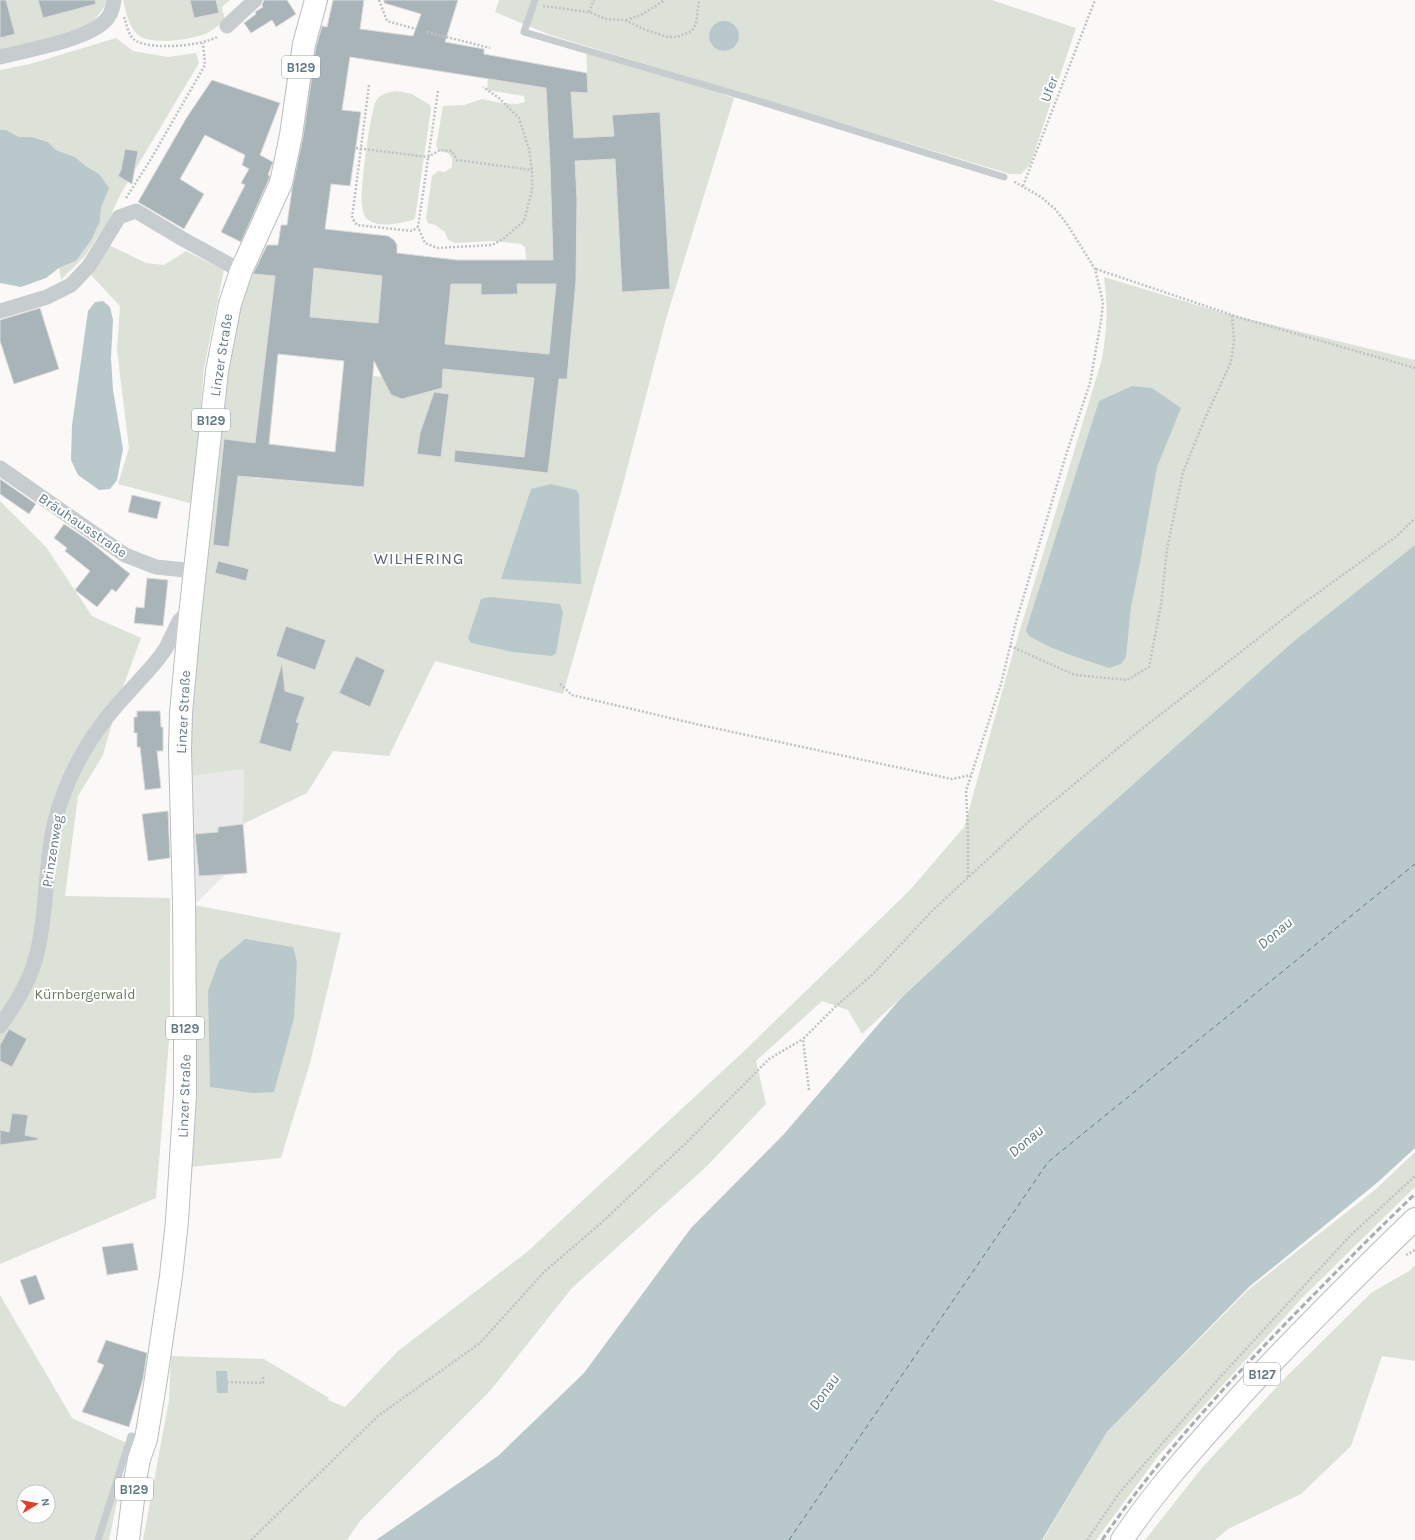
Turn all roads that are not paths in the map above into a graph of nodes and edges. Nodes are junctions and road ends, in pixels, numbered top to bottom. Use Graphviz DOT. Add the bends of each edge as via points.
graph roads {
  1 [pos="114,0"];
  2 [pos="255,0"];
  3 [pos="316,0"];
  4 [pos="534,3"];
  5 [pos="227,26"];
  6 [pos="0,57"];
  7 [pos="1004,177"];
  8 [pos="241,271"];
  9 [pos="0,311"];
  10 [pos="0,468"];
  11 [pos="195,571"];
  12 [pos="190,615"];
  13 [pos="0,1026"];
  14 [pos="1415,1219"];
  15 [pos="146,1439"];
  16 [pos="98,1540"];
  17 [pos="128,1540"];
  18 [pos="141,1540"];
  19 [pos="1122,1540"];
  1 -- 6 [label="street" via="110,14 104,22 83,34"];
  2 -- 5 [label="street"];
  3 -- 8 [label="main road, Linzer Straße / B129" via="304,44 281,183"];
  4 -- 7 [label="lane" via="524,32"];
  8 -- 9 [label="street" via="136,211 119,217 89,266 71,285 47,297"];
  8 -- 11 [label="main road, Linzer Straße / B129" via="230,304 217,371"];
  10 -- 11 [label="street, Bräuhausstraße" via="125,555 156,567"];
  11 -- 12 [label="main road, Linzer Straße / B129"];
  12 -- 13 [label="street, Prinzenweg" via="179,621 159,658 102,724 69,781 55,821 37,954 22,992"];
  12 -- 15 [label="main road, Linzer Straße / B129" via="180,750 185,1095 171,1276"];
  14 -- 19 [label="main road, B127" via="1297,1336 1208,1432 1161,1486"];
  15 -- 16 [label="lane" via="131,1436"];
  15 -- 17 [label="main road, Linzer Straße / B129" via="136,1475"];
  15 -- 18 [label="main road, Linzer Straße / B129"];
}
